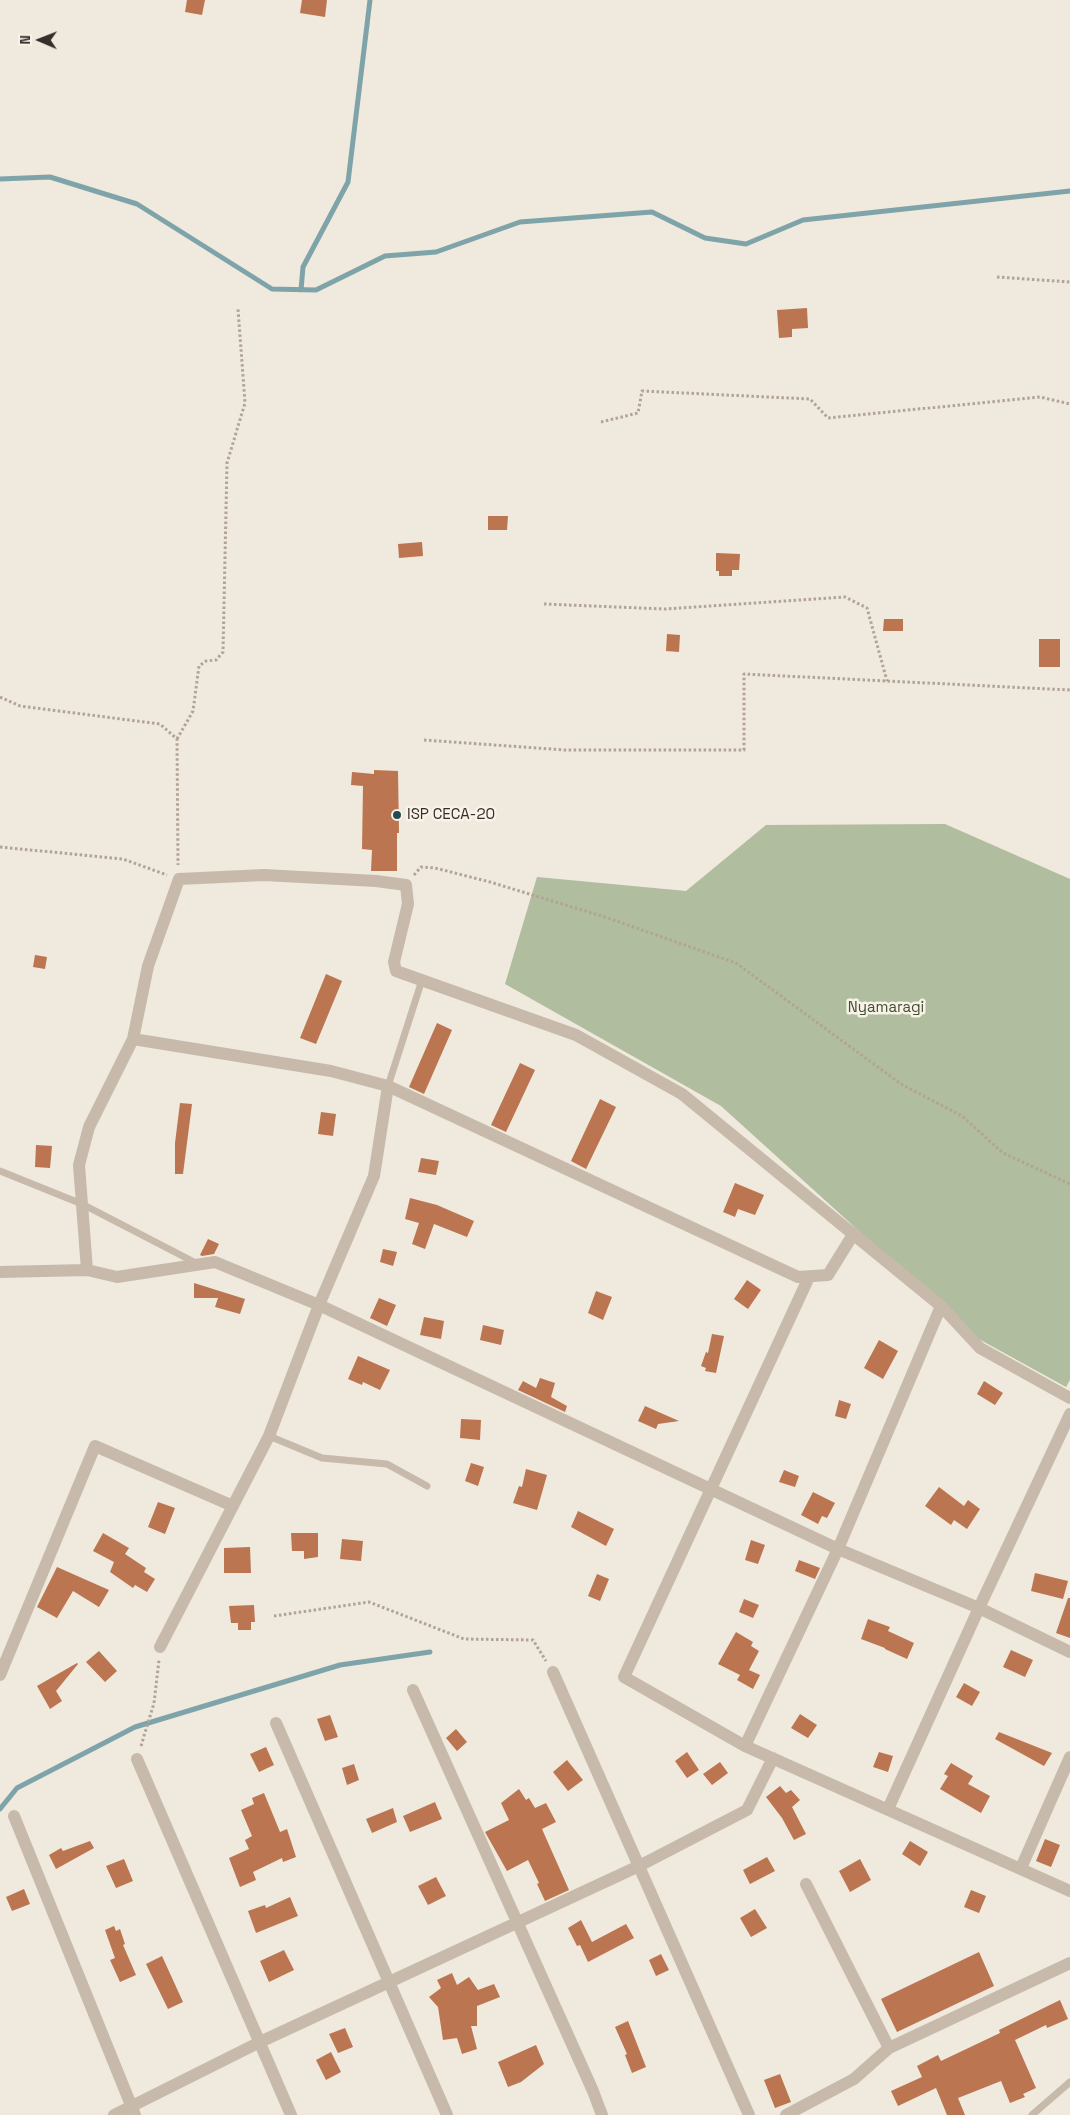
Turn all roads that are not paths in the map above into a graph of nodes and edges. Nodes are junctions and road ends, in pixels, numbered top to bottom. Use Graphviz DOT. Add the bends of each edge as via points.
graph roads {
  1 [pos="422,980"];
  2 [pos="134,1039"];
  3 [pos="388,1086"];
  4 [pos="0,1171"];
  5 [pos="82,1204"];
  6 [pos="854,1233"];
  7 [pos="198,1265"];
  8 [pos="87,1270"];
  9 [pos="0,1272"];
  10 [pos="809,1276"];
  11 [pos="319,1305"];
  12 [pos="941,1306"];
  13 [pos="1070,1398"];
  14 [pos="1070,1414"];
  15 [pos="268,1436"];
  16 [pos="427,1486"];
  17 [pos="711,1489"];
  18 [pos="232,1506"];
  19 [pos="838,1549"];
  20 [pos="979,1608"];
  21 [pos="160,1648"];
  22 [pos="1070,1652"];
  23 [pos="553,1672"];
  24 [pos="0,1675"];
  25 [pos="412,1690"];
  26 [pos="276,1723"];
  27 [pos="745,1746"];
  28 [pos="1070,1757"];
  29 [pos="773,1758"];
  30 [pos="137,1759"];
  31 [pos="888,1809"];
  32 [pos="14,1816"];
  33 [pos="639,1866"];
  34 [pos="1021,1868"];
  35 [pos="806,1884"];
  36 [pos="1070,1891"];
  37 [pos="518,1923"];
  38 [pos="1070,1963"];
  39 [pos="389,1982"];
  40 [pos="260,2042"];
  41 [pos="889,2048"];
  42 [pos="1070,2082"];
  43 [pos="134,2111"];
  44 [pos="114,2115"];
  45 [pos="291,2115"];
  46 [pos="447,2115"];
  47 [pos="602,2115"];
  48 [pos="749,2115"];
  49 [pos="786,2115"];
  50 [pos="1032,2115"];
  1 -- 2 [label="street" via="396,971 394,962 408,904 406,885 264,875 178,879 148,966"];
  1 -- 3 [label="lane"];
  1 -- 6 [label="street" via="576,1035 682,1094"];
  2 -- 3 [label="street" via="331,1071"];
  2 -- 5 [label="street" via="89,1128 79,1165"];
  3 -- 10 [label="street" via="798,1277"];
  3 -- 11 [label="street" via="374,1176"];
  4 -- 5 [label="lane"];
  5 -- 7 [label="lane"];
  5 -- 8 [label="street"];
  6 -- 10 [label="street" via="828,1275"];
  6 -- 12 [label="street"];
  7 -- 8 [label="street" via="117,1277"];
  7 -- 11 [label="street" via="215,1262"];
  8 -- 9 [label="street"];
  10 -- 17 [label="street"];
  11 -- 15 [label="street"];
  11 -- 17 [label="street"];
  12 -- 13 [label="street" via="980,1348"];
  12 -- 19 [label="street"];
  14 -- 20 [label="street"];
  15 -- 16 [label="lane" via="322,1458 387,1464"];
  15 -- 18 [label="street"];
  17 -- 19 [label="street"];
  17 -- 27 [label="street" via="624,1677"];
  18 -- 21 [label="street"];
  18 -- 24 [label="street" via="95,1446"];
  19 -- 20 [label="street"];
  19 -- 27 [label="street"];
  20 -- 22 [label="street"];
  20 -- 31 [label="street"];
  23 -- 33 [label="street"];
  25 -- 37 [label="street"];
  26 -- 39 [label="street"];
  27 -- 29 [label="street"];
  28 -- 34 [label="street"];
  29 -- 31 [label="street"];
  29 -- 33 [label="street" via="747,1810"];
  30 -- 40 [label="street"];
  31 -- 34 [label="street"];
  32 -- 43 [label="street"];
  33 -- 37 [label="street"];
  33 -- 48 [label="street"];
  34 -- 36 [label="street"];
  35 -- 41 [label="street"];
  37 -- 39 [label="street"];
  37 -- 47 [label="street"];
  38 -- 41 [label="street"];
  39 -- 40 [label="street"];
  39 -- 46 [label="street"];
  40 -- 43 [label="street"];
  40 -- 45 [label="street"];
  41 -- 49 [label="street" via="854,2079"];
  42 -- 50 [label="lane"];
  43 -- 44 [label="street"];
}
